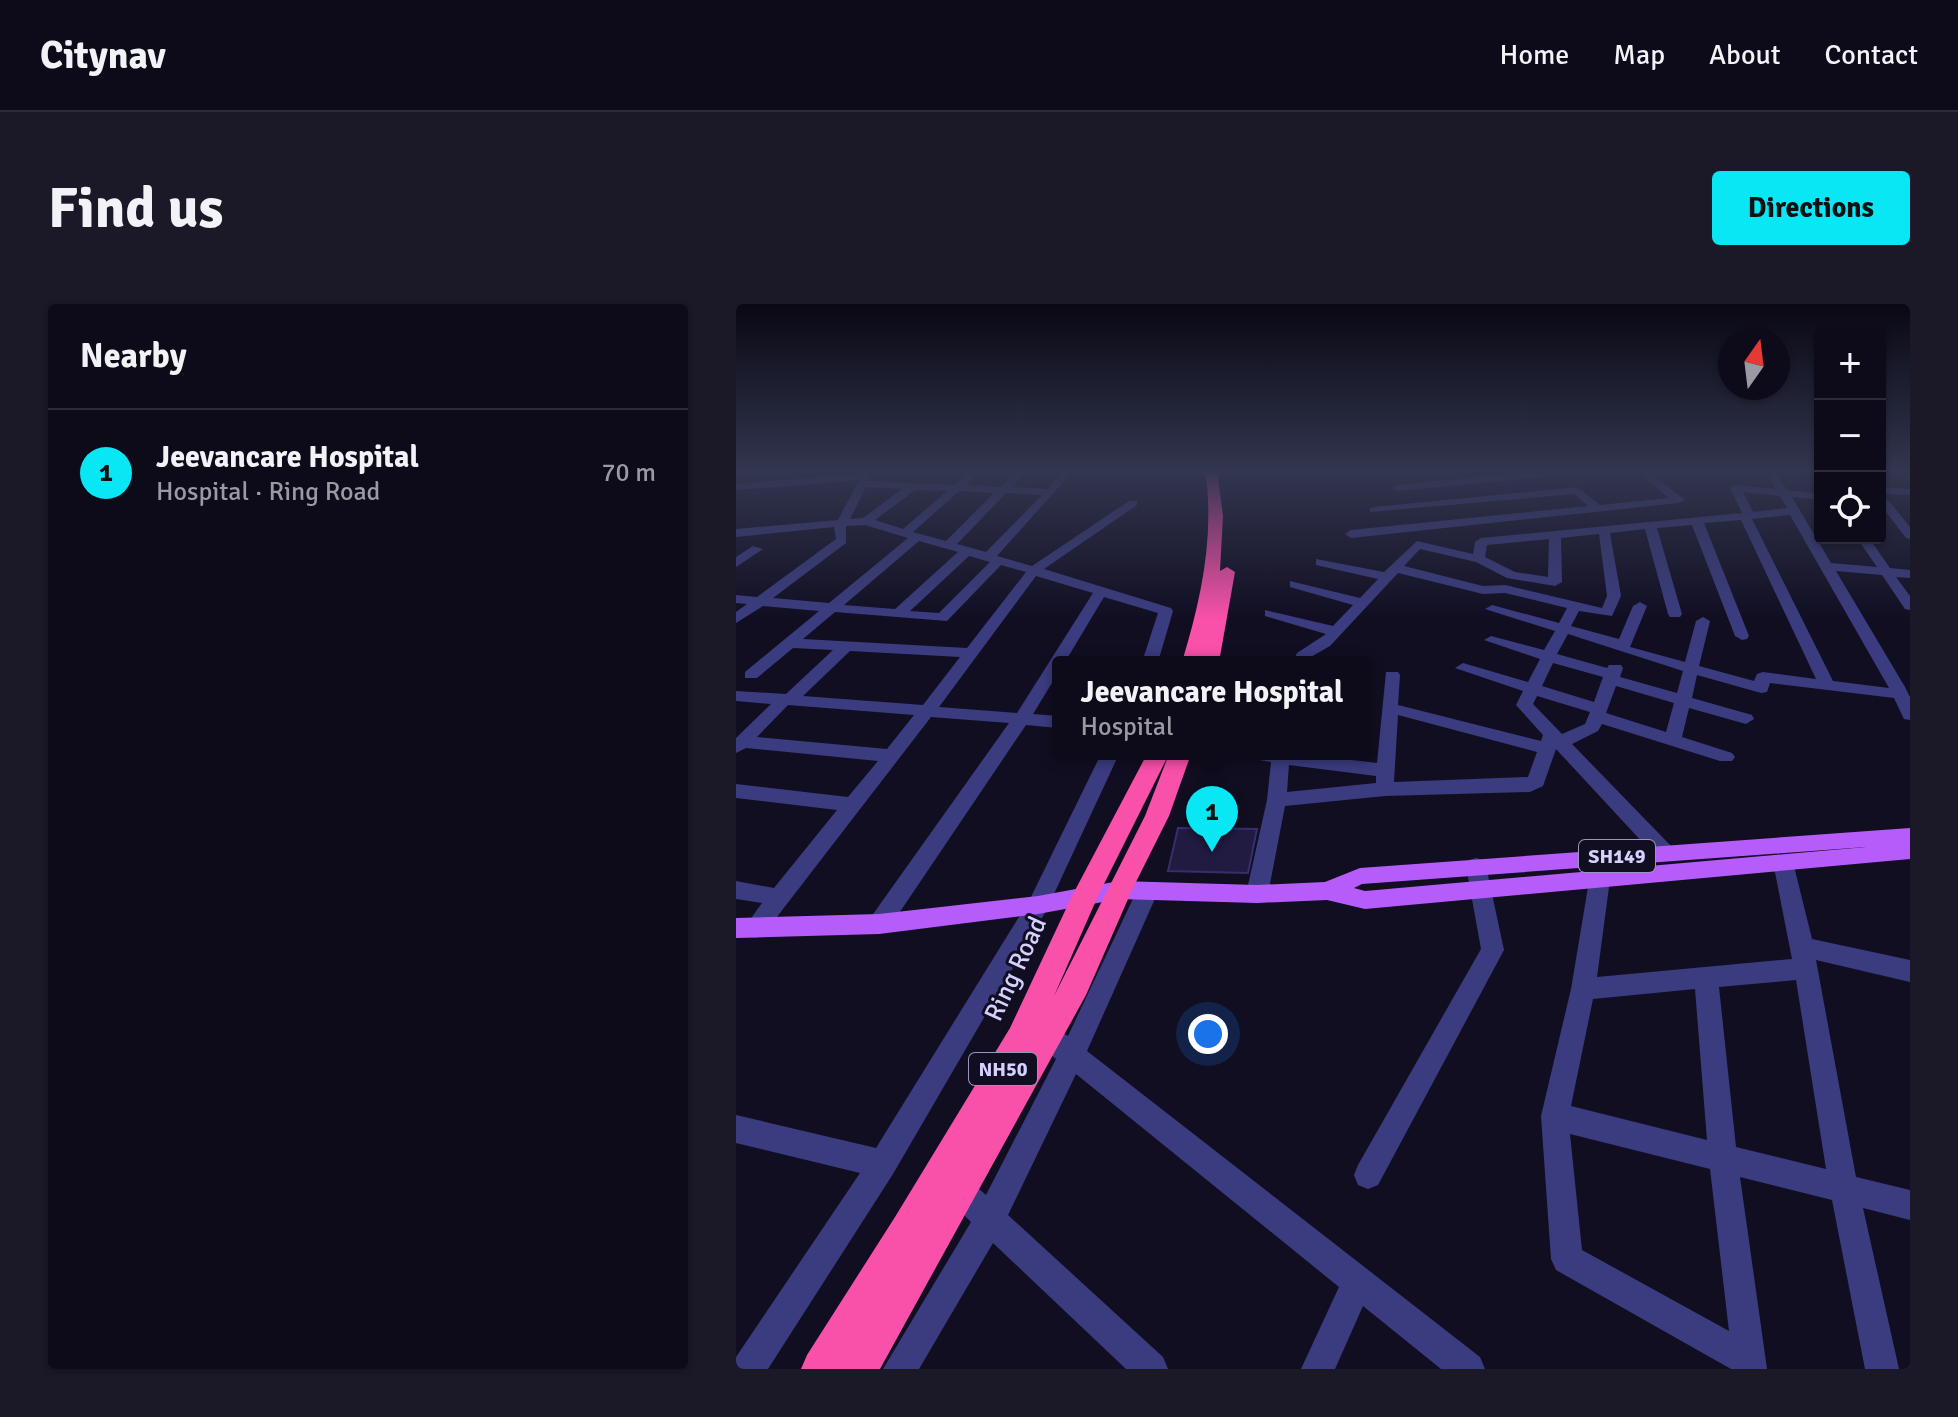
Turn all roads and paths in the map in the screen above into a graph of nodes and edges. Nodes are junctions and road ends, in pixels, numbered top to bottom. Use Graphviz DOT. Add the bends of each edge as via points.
graph roads {
  1 [pos="844,520"];
  2 [pos="926,520"];
  3 [pos="974,520"];
  4 [pos="1027,520"];
  5 [pos="1108,520"];
  6 [pos="1215,520"];
  7 [pos="1228,520"];
  8 [pos="1483,520"];
  9 [pos="1710,520"];
  10 [pos="1749,520"];
  11 [pos="1799,520"];
  12 [pos="866,521"];
  13 [pos="1697,521"];
  14 [pos="842,524"];
  15 [pos="1650,525"];
  16 [pos="1604,530"];
  17 [pos="736,533"];
  18 [pos="1351,534"];
  19 [pos="911,535"];
  20 [pos="1555,535"];
  21 [pos="1867,544"];
  22 [pos="948,546"];
  23 [pos="757,549"];
  24 [pos="967,551"];
  25 [pos="994,558"];
  26 [pos="1479,559"];
  27 [pos="1321,562"];
  28 [pos="736,563"];
  29 [pos="1825,566"];
  30 [pos="1034,570"];
  31 [pos="1886,571"];
  32 [pos="1391,573"];
  33 [pos="1910,574"];
  34 [pos="1295,584"];
  35 [pos="1101,591"];
  36 [pos="736,599"];
  37 [pos="761,601"];
  38 [pos="1363,603"];
  39 [pos="1575,605"];
  40 [pos="834,606"];
  41 [pos="1640,606"];
  42 [pos="1910,606"];
  43 [pos="1492,609"];
  44 [pos="899,613"];
  45 [pos="1270,613"];
  46 [pos="1675,614"];
  47 [pos="736,619"];
  48 [pos="1703,621"];
  49 [pos="1562,628"];
  50 [pos="1336,632"];
  51 [pos="1742,636"];
  52 [pos="1491,640"];
  53 [pos="789,643"];
  54 [pos="846,646"];
  55 [pos="1623,647"];
  56 [pos="971,653"];
  57 [pos="1064,656"];
  58 [pos="1152,656"];
  59 [pos="1193,656"];
  60 [pos="1211,656"];
  61 [pos="1302,656"];
  62 [pos="1549,656"];
  63 [pos="1463,668"];
  64 [pos="1692,668"];
  65 [pos="751,675"];
  66 [pos="1052,675"];
  67 [pos="1392,675"];
  68 [pos="1612,677"];
  69 [pos="1828,687"];
  70 [pos="1531,688"];
  71 [pos="1900,694"];
  72 [pos="736,696"];
  73 [pos="787,699"];
  74 [pos="1684,701"];
  75 [pos="1390,708"];
  76 [pos="927,711"];
  77 [pos="1598,712"];
  78 [pos="1910,714"];
  79 [pos="1022,718"];
  80 [pos="1746,719"];
  81 [pos="1052,721"];
  82 [pos="1673,740"];
  83 [pos="1552,742"];
  84 [pos="740,745"];
  85 [pos="891,756"];
  86 [pos="1726,757"];
  87 [pos="1107,760"];
  88 [pos="1155,760"];
  89 [pos="1178,760"];
  90 [pos="1281,760"];
  91 [pos="1302,760"];
  92 [pos="1385,780"];
  93 [pos="736,791"];
  94 [pos="1277,800"];
  95 [pos="852,805"];
  96 [pos="1910,836"];
  97 [pos="1910,851"];
  98 [pos="1665,853"];
  99 [pos="1783,862"];
  100 [pos="1602,868"];
  101 [pos="1478,876"];
  102 [pos="736,890"];
  103 [pos="1133,891"];
  104 [pos="1257,894"];
  105 [pos="1085,896"];
  106 [pos="778,897"];
  107 [pos="1038,905"];
  108 [pos="879,924"];
  109 [pos="746,928"];
  110 [pos="1804,958"];
  111 [pos="1910,971"];
  112 [pos="1706,977"];
  113 [pos="1583,989"];
  114 [pos="1060,1046"];
  115 [pos="1555,1116"];
  116 [pos="736,1129"];
  117 [pos="1723,1158"];
  118 [pos="883,1164"];
  119 [pos="1368,1175"];
  120 [pos="1844,1189"];
  121 [pos="961,1192"];
  122 [pos="1910,1205"];
  123 [pos="990,1220"];
  124 [pos="1358,1282"];
  125 [pos="1137,1364"];
  126 [pos="1749,1364"];
  127 [pos="748,1369"];
  128 [pos="821,1369"];
  129 [pos="858,1369"];
  130 [pos="900,1369"];
  131 [pos="1318,1369"];
  132 [pos="1468,1369"];
  133 [pos="1882,1369"];
  1 -- 14 [label="street"];
  2 -- 19 [label="street"];
  3 -- 22 [label="street"];
  4 -- 25 [label="street"];
  5 -- 30 [label="street"];
  6 -- 59 [label="highway" via="1210,579"];
  7 -- 60 [label="highway" via="1227,572"];
  8 -- 18 [label="street"];
  9 -- 13 [label="street"];
  10 -- 69 [label="street"];
  11 -- 29 [label="street"];
  12 -- 14 [label="street"];
  12 -- 19 [label="street"];
  13 -- 15 [label="street"];
  13 -- 51 [label="street"];
  14 -- 17 [label="street"];
  14 -- 37 [label="street" via="842,540"];
  15 -- 16 [label="street"];
  15 -- 46 [label="street"];
  16 -- 20 [label="street"];
  16 -- 39 [label="street" via="1614,596 1607,613"];
  19 -- 22 [label="street"];
  19 -- 40 [label="street"];
  20 -- 26 [label="street" via="1481,542"];
  20 -- 26 [label="street" via="1555,582 1512,575"];
  21 -- 31 [label="street"];
  22 -- 24 [label="street"];
  23 -- 28 [label="street"];
  24 -- 25 [label="street"];
  24 -- 44 [label="street"];
  25 -- 30 [label="street"];
  25 -- 44 [label="street" via="942,618"];
  26 -- 32 [label="street" via="1417,545"];
  27 -- 32 [label="street"];
  29 -- 31 [label="street"];
  29 -- 71 [label="street"];
  30 -- 35 [label="street"];
  30 -- 56 [label="street"];
  31 -- 33 [label="street"];
  31 -- 42 [label="street"];
  32 -- 38 [label="street"];
  32 -- 39 [label="street"];
  34 -- 38 [label="street"];
  35 -- 57 [label="street"];
  35 -- 58 [label="street" via="1167,612"];
  36 -- 37 [label="street"];
  37 -- 40 [label="street"];
  37 -- 47 [label="street"];
  38 -- 50 [label="street"];
  39 -- 49 [label="street"];
  40 -- 44 [label="street"];
  40 -- 53 [label="street"];
  41 -- 55 [label="street"];
  43 -- 49 [label="street"];
  45 -- 50 [label="street"];
  48 -- 64 [label="street"];
  49 -- 55 [label="street"];
  49 -- 62 [label="street"];
  50 -- 61 [label="street"];
  52 -- 62 [label="street"];
  53 -- 54 [label="street"];
  53 -- 65 [label="street"];
  54 -- 56 [label="street"];
  54 -- 73 [label="street"];
  55 -- 64 [label="street"];
  55 -- 68 [label="street"];
  56 -- 76 [label="street"];
  62 -- 68 [label="street"];
  62 -- 70 [label="street"];
  63 -- 70 [label="street"];
  64 -- 69 [label="street" via="1761,688 1763,677"];
  64 -- 74 [label="street"];
  66 -- 79 [label="street"];
  67 -- 75 [label="street"];
  68 -- 74 [label="street"];
  68 -- 77 [label="street"];
  69 -- 71 [label="street"];
  70 -- 77 [label="street"];
  70 -- 83 [label="street" via="1524,705"];
  71 -- 78 [label="street"];
  72 -- 73 [label="street"];
  73 -- 76 [label="street"];
  73 -- 84 [label="street"];
  74 -- 80 [label="street"];
  74 -- 82 [label="street"];
  75 -- 83 [label="street"];
  75 -- 92 [label="street"];
  76 -- 79 [label="street"];
  76 -- 85 [label="street"];
  77 -- 82 [label="street"];
  77 -- 83 [label="street" via="1592,727"];
  79 -- 81 [label="street"];
  79 -- 108 [label="street"];
  82 -- 86 [label="street"];
  83 -- 92 [label="street" via="1530,785"];
  83 -- 98 [label="street"];
  84 -- 85 [label="street"];
  85 -- 95 [label="street"];
  87 -- 107 [label="street"];
  88 -- 105 [label="highway, Ring Road / NH50"];
  89 -- 103 [label="highway, NH50"];
  90 -- 94 [label="street"];
  91 -- 92 [label="street"];
  92 -- 94 [label="street"];
  93 -- 95 [label="street"];
  94 -- 104 [label="street"];
  95 -- 106 [label="street"];
  96 -- 98 [label="main road, SH149"];
  97 -- 99 [label="main road, SH149"];
  98 -- 100 [label="main road, SH149"];
  99 -- 100 [label="main road, SH149"];
  99 -- 110 [label="street"];
  100 -- 101 [label="main road, SH149"];
  100 -- 113 [label="street"];
  101 -- 104 [label="main road, SH149" via="1365,900 1327,891"];
  101 -- 119 [label="street" via="1493,950"];
  102 -- 106 [label="street"];
  103 -- 104 [label="main road, SH149"];
  103 -- 105 [label="main road, SH149"];
  103 -- 114 [label="highway, NH50" via="1076,986"];
  105 -- 107 [label="main road"];
  105 -- 128 [label="highway, Ring Road / NH50" via="1021,1038"];
  106 -- 109 [label="street"];
  107 -- 108 [label="main road"];
  107 -- 118 [label="street"];
  108 -- 109 [label="main road"];
  110 -- 111 [label="street"];
  110 -- 112 [label="street"];
  110 -- 120 [label="street"];
  112 -- 113 [label="street"];
  112 -- 117 [label="street"];
  113 -- 115 [label="street"];
  114 -- 121 [label="highway, NH50"];
  114 -- 123 [label="street"];
  114 -- 124 [label="street"];
  115 -- 117 [label="street"];
  115 -- 126 [label="street" via="1567,1259"];
  116 -- 118 [label="street"];
  117 -- 120 [label="street"];
  117 -- 126 [label="street"];
  118 -- 127 [label="street"];
  120 -- 122 [label="street"];
  120 -- 133 [label="street"];
  121 -- 123 [label="street"];
  121 -- 129 [label="highway, NH50"];
  123 -- 125 [label="street"];
  123 -- 130 [label="street"];
  124 -- 131 [label="street"];
  124 -- 132 [label="street"];
}
